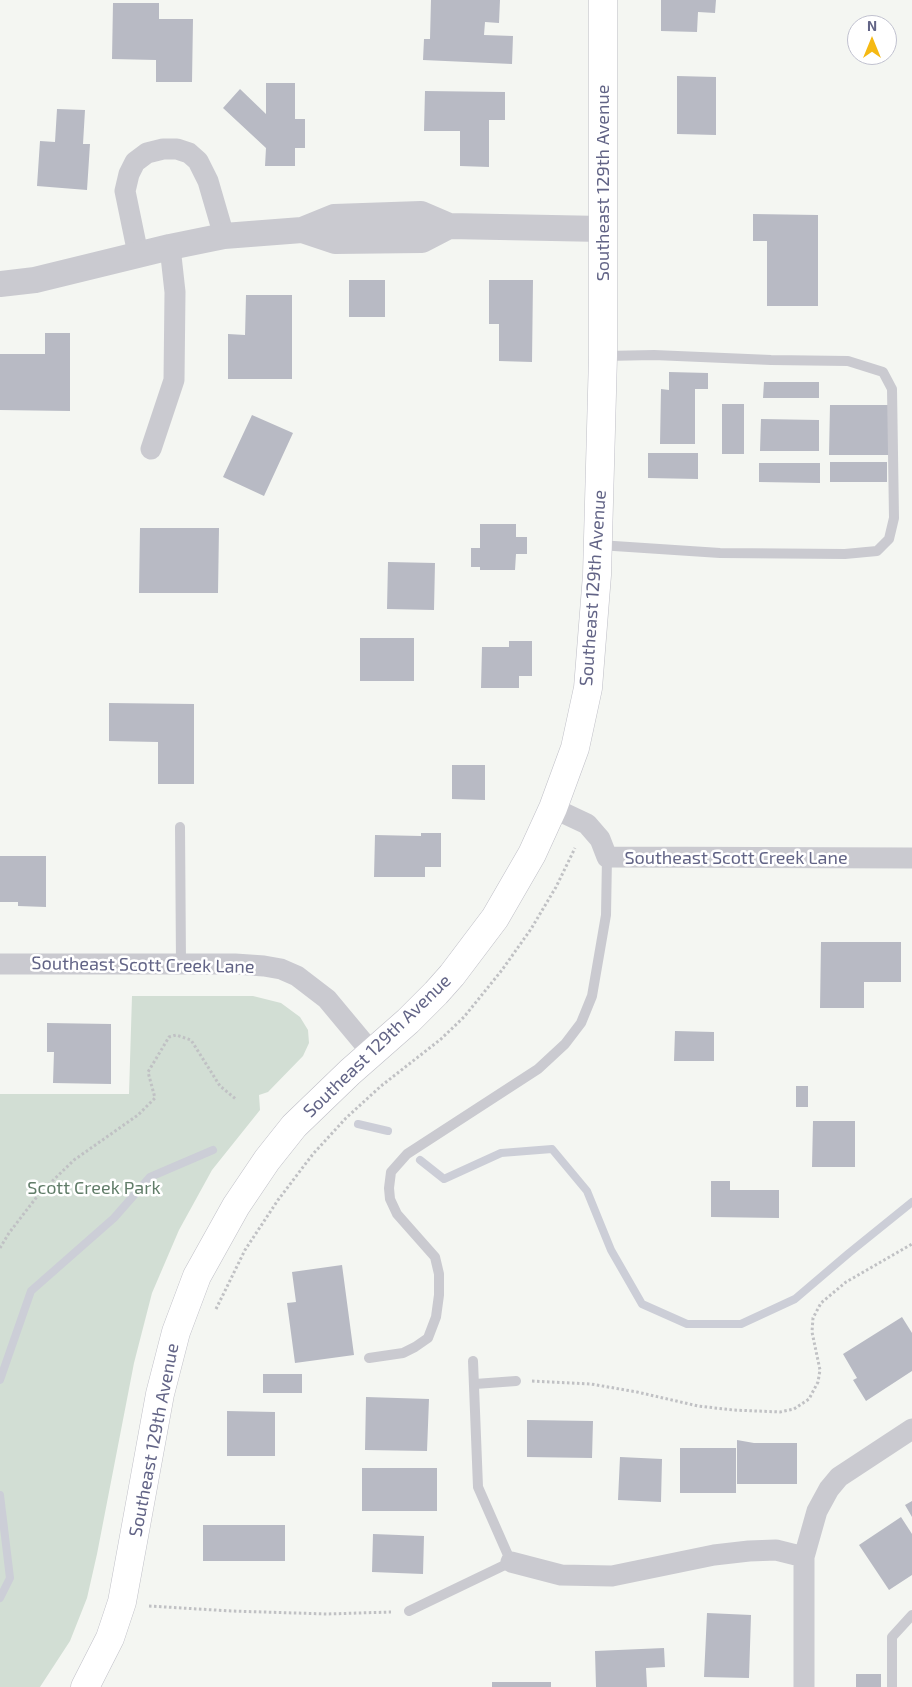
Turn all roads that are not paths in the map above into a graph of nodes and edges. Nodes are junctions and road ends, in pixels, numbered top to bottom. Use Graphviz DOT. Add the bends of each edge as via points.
graph roads {
  1 [pos="603,0"];
  2 [pos="603,229"];
  3 [pos="224,236"];
  4 [pos="170,246"];
  5 [pos="138,254"];
  6 [pos="0,284"];
  7 [pos="603,356"];
  8 [pos="151,449"];
  9 [pos="598,545"];
  10 [pos="553,808"];
  11 [pos="180,827"];
  12 [pos="607,857"];
  13 [pos="912,858"];
  14 [pos="181,963"];
  15 [pos="0,964"];
  16 [pos="372,1052"];
  17 [pos="369,1358"];
  18 [pos="473,1361"];
  19 [pos="516,1381"];
  20 [pos="474,1384"];
  21 [pos="912,1429"];
  22 [pos="804,1557"];
  23 [pos="511,1562"];
  24 [pos="409,1611"];
  25 [pos="912,1615"];
  26 [pos="85,1687"];
  27 [pos="804,1687"];
  28 [pos="892,1687"];
  1 -- 2 [label="main road, Southeast 129th Avenue"];
  2 -- 3 [label="street" via="449,226 422,240 335,241 302,230"];
  2 -- 7 [label="main road, Southeast 129th Avenue"];
  3 -- 4 [label="street"];
  3 -- 5 [label="street" via="208,181 198,161 177,149 162,149 141,157 128,174 126,191"];
  4 -- 5 [label="street"];
  4 -- 8 [label="street" via="175,292 174,380"];
  5 -- 6 [label="street" via="35,280"];
  7 -- 9 [label="main road, Southeast 129th Avenue"];
  7 -- 9 [label="lane" via="848,361 883,372 892,389 894,518 889,539 877,552 720,553"];
  9 -- 10 [label="main road, Southeast 129th Avenue" via="591,661 583,717"];
  10 -- 12 [label="street, Southeast Scott Creek Lane" via="587,824 600,839"];
  10 -- 16 [label="main road, Southeast 129th Avenue" via="523,872 484,933 436,993"];
  11 -- 14 [label="lane"];
  12 -- 13 [label="street, Southeast Scott Creek Lane"];
  12 -- 17 [label="lane" via="606,915 592,996 581,1023 565,1044 538,1069 407,1154 391,1172 390,1199 397,1214 435,1257 439,1295 436,1317 428,1338 403,1353"];
  14 -- 15 [label="street, Southeast Scott Creek Lane"];
  14 -- 16 [label="street, Southeast Scott Creek Lane" via="264,966 297,976 327,1000"];
  16 -- 26 [label="main road, Southeast 129th Avenue" via="301,1119 267,1160 236,1206 197,1276 176,1332 160,1394 122,1602 110,1638"];
  18 -- 20 [label="lane"];
  19 -- 20 [label="lane"];
  20 -- 23 [label="lane" via="478,1487"];
  21 -- 22 [label="street" via="839,1477 816,1511"];
  22 -- 23 [label="street" via="776,1550 749,1551 612,1576 561,1575"];
  22 -- 27 [label="street"];
  23 -- 24 [label="lane"];
  25 -- 28 [label="lane" via="892,1637"];
}
